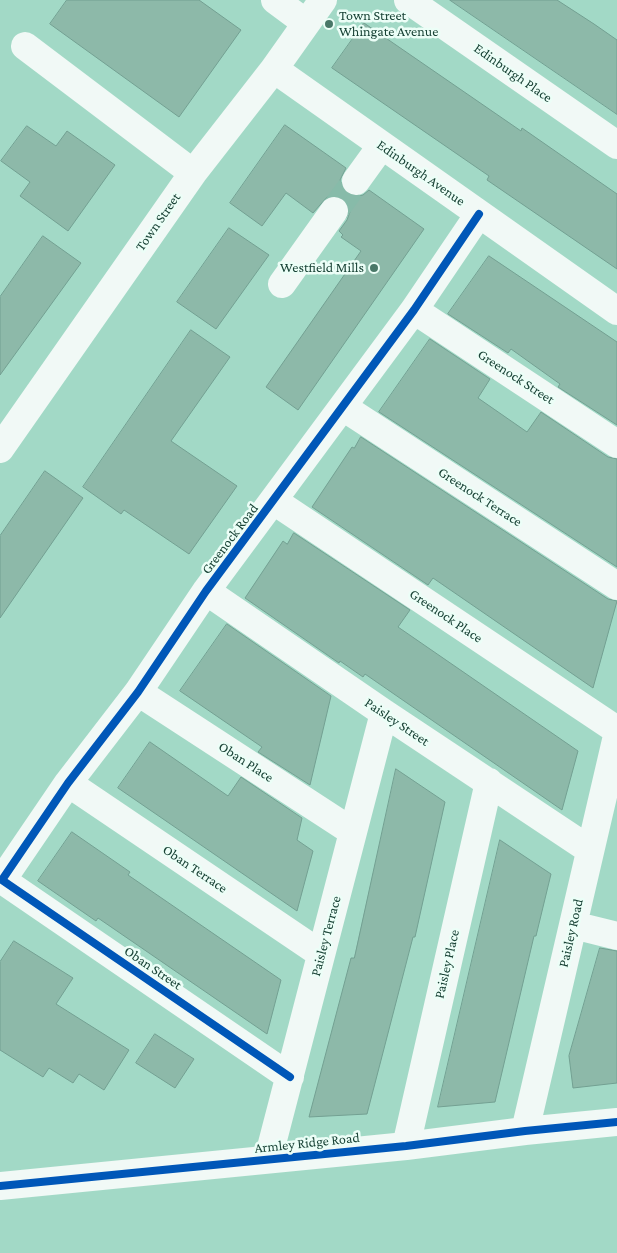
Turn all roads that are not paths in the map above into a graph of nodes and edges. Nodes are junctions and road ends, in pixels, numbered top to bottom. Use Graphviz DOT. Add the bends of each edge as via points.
graph roads {
  1 [pos="275,0"];
  2 [pos="323,0"];
  3 [pos="408,0"];
  4 [pos="306,23"];
  5 [pos="25,46"];
  6 [pos="274,69"];
  7 [pos="382,145"];
  8 [pos="617,145"];
  9 [pos="193,173"];
  10 [pos="356,181"];
  11 [pos="334,211"];
  12 [pos="479,214"];
  13 [pos="282,284"];
  14 [pos="414,310"];
  15 [pos="617,311"];
  16 [pos="343,407"];
  17 [pos="9,417"];
  18 [pos="617,444"];
  19 [pos="0,449"];
  20 [pos="274,501"];
  21 [pos="617,586"];
  22 [pos="206,591"];
  23 [pos="138,692"];
  24 [pos="384,713"];
  25 [pos="617,730"];
  26 [pos="617,736"];
  27 [pos="489,782"];
  28 [pos="68,783"];
  29 [pos="610,795"];
  30 [pos="353,832"];
  31 [pos="590,850"];
  32 [pos="2,880"];
  33 [pos="573,925"];
  34 [pos="617,936"];
  35 [pos="321,954"];
  36 [pos="290,1077"];
  37 [pos="617,1122"];
  38 [pos="525,1131"];
  39 [pos="406,1146"];
  40 [pos="268,1159"];
  41 [pos="0,1186"];
  1 -- 4 [label="street"];
  2 -- 4 [label="street, Town Street"];
  3 -- 8 [label="street, Edinburgh Place"];
  4 -- 6 [label="street, Town Street"];
  5 -- 9 [label="street"];
  6 -- 7 [label="street, Edinburgh Avenue"];
  6 -- 9 [label="street, Town Street"];
  7 -- 10 [label="street"];
  7 -- 12 [label="street, Edinburgh Avenue"];
  9 -- 17 [label="street, Town Street"];
  11 -- 13 [label="street"];
  12 -- 14 [label="street, Greenock Road"];
  12 -- 15 [label="street, Edinburgh Avenue"];
  14 -- 16 [label="street, Greenock Road"];
  14 -- 18 [label="street, Greenock Street"];
  16 -- 20 [label="street, Greenock Road"];
  16 -- 21 [label="street, Greenock Terrace"];
  17 -- 19 [label="street, Town Street"];
  20 -- 22 [label="street, Greenock Road"];
  20 -- 25 [label="street, Greenock Place"];
  22 -- 23 [label="street, Greenock Road"];
  22 -- 24 [label="street, Paisley Street"];
  23 -- 28 [label="street, Greenock Road"];
  23 -- 30 [label="street, Oban Place"];
  24 -- 27 [label="street, Paisley Street"];
  24 -- 30 [label="street, Paisley Terrace"];
  26 -- 29 [label="street, Paisley Road"];
  27 -- 31 [label="street, Paisley Street"];
  27 -- 39 [label="street, Paisley Place"];
  28 -- 32 [label="street, Greenock Road"];
  28 -- 35 [label="street, Oban Terrace"];
  29 -- 31 [label="street, Paisley Road"];
  30 -- 35 [label="street, Paisley Terrace"];
  31 -- 33 [label="street, Paisley Road"];
  32 -- 36 [label="street, Oban Street"];
  33 -- 34 [label="street"];
  33 -- 38 [label="street, Paisley Road"];
  35 -- 36 [label="street, Paisley Terrace"];
  36 -- 40 [label="street, Paisley Terrace"];
  37 -- 38 [label="street, Armley Ridge Road"];
  38 -- 39 [label="street, Armley Ridge Road"];
  39 -- 40 [label="street, Armley Ridge Road"];
  40 -- 41 [label="street, Armley Ridge Road"];
}
